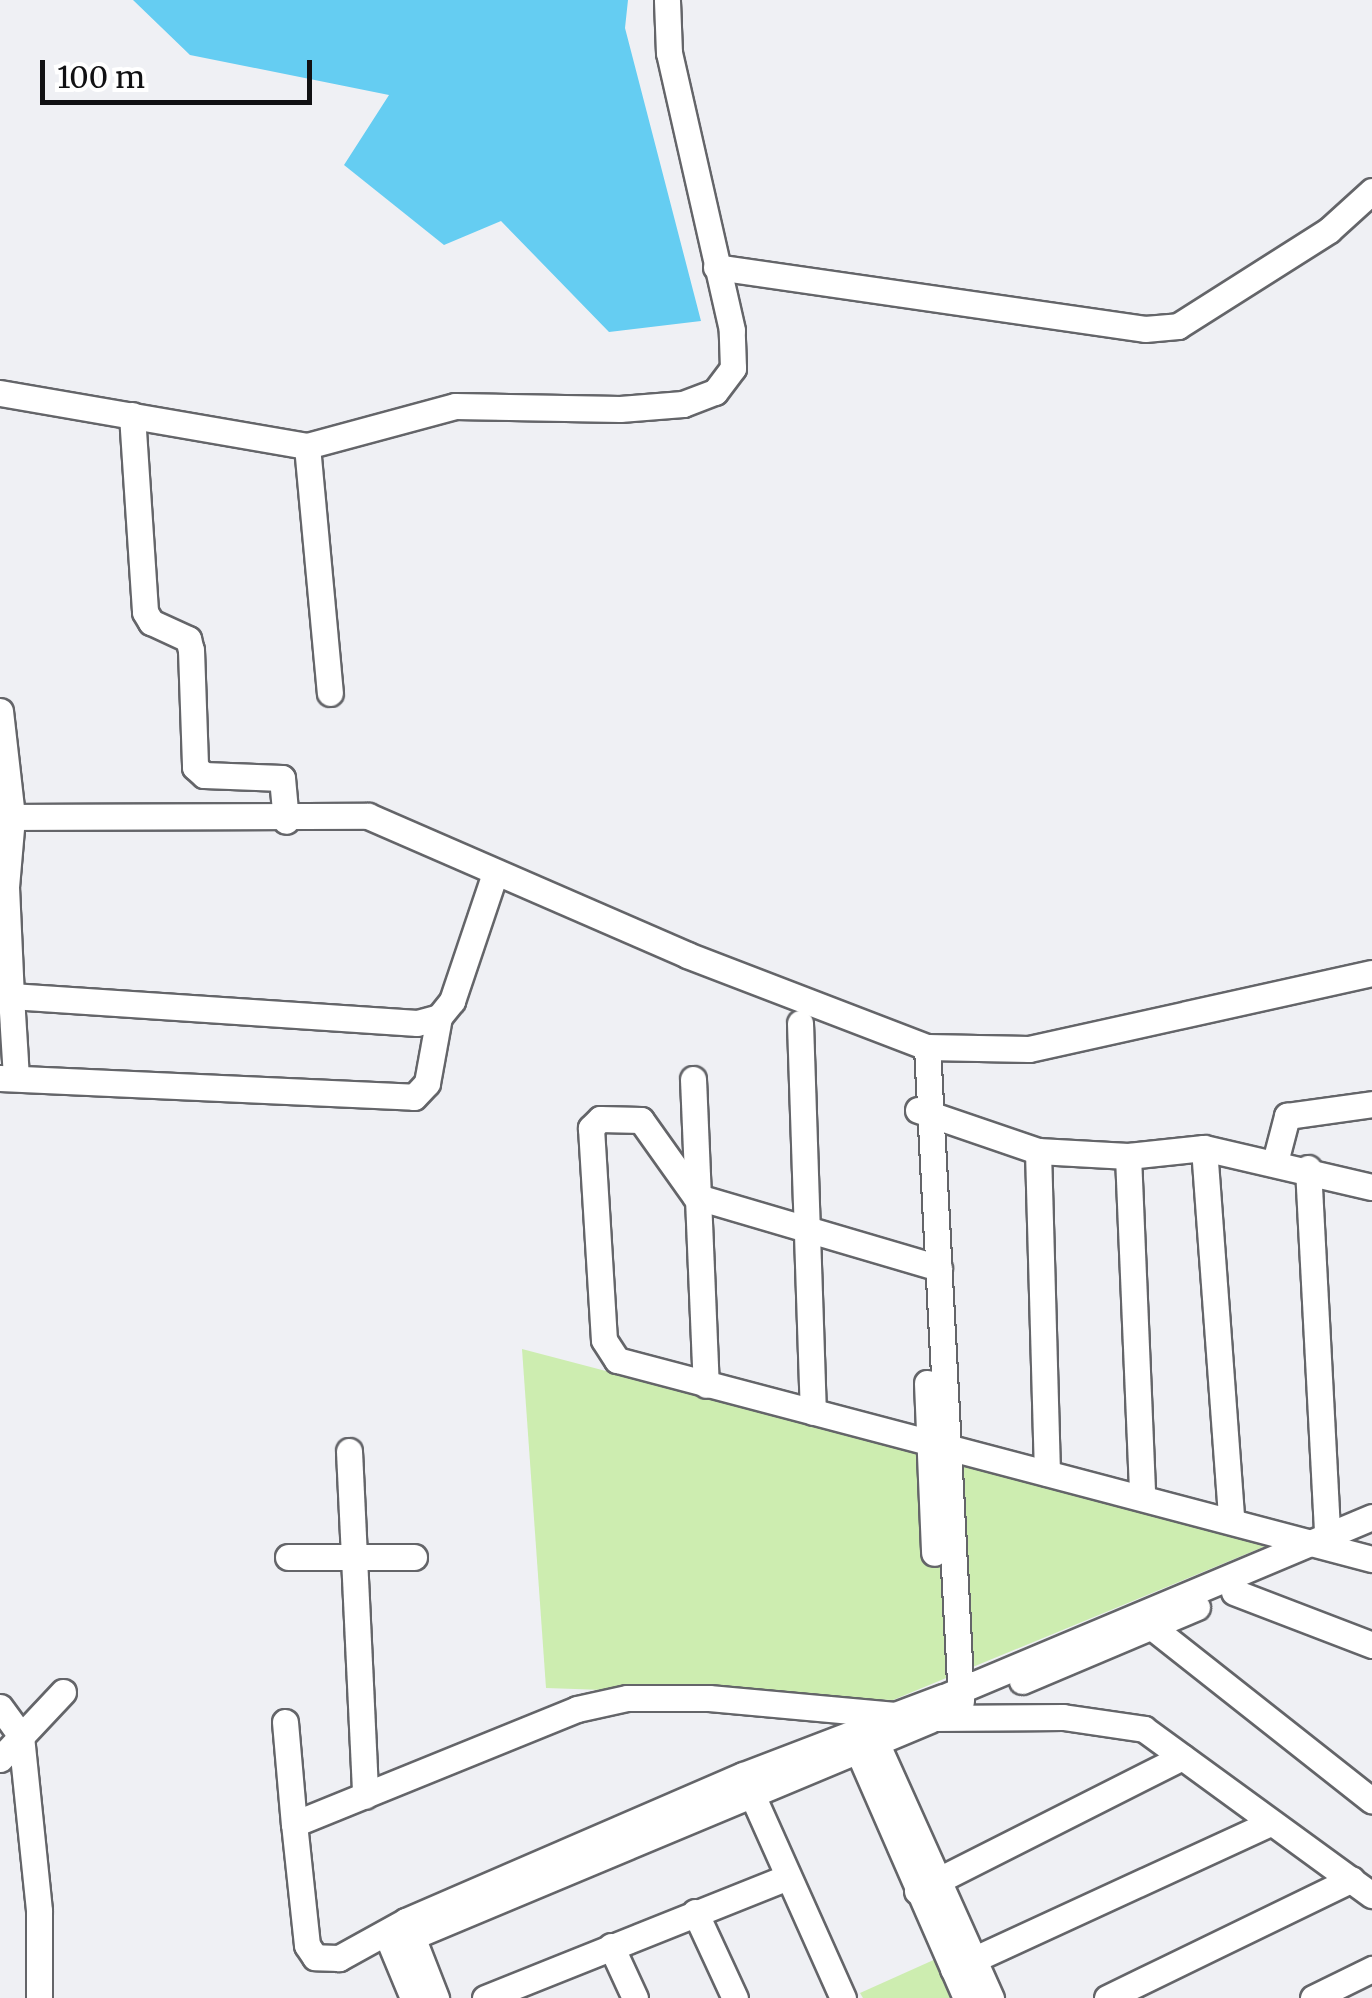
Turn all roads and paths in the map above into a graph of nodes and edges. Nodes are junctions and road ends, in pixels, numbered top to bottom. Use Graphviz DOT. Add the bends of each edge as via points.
graph roads {
  1 [pos="667,0"];
  2 [pos="1372,192"];
  3 [pos="716,267"];
  4 [pos="0,393"];
  5 [pos="132,415"];
  6 [pos="307,446"];
  7 [pos="330,693"];
  8 [pos="0,711"];
  9 [pos="2,776"];
  10 [pos="12,817"];
  11 [pos="286,821"];
  12 [pos="494,876"];
  13 [pos="3,887"];
  14 [pos="1372,973"];
  15 [pos="5,996"];
  16 [pos="439,1017"];
  17 [pos="800,1023"];
  18 [pos="927,1047"];
  19 [pos="8,1078"];
  20 [pos="693,1079"];
  21 [pos="1372,1104"];
  22 [pos="926,1106"];
  23 [pos="1204,1148"];
  24 [pos="1038,1151"];
  25 [pos="1128,1156"];
  26 [pos="1275,1162"];
  27 [pos="1308,1168"];
  28 [pos="1372,1186"];
  29 [pos="695,1196"];
  30 [pos="808,1233"];
  31 [pos="931,1266"];
  32 [pos="706,1386"];
  33 [pos="813,1412"];
  34 [pos="937,1446"];
  35 [pos="349,1451"];
  36 [pos="1047,1473"];
  37 [pos="1142,1497"];
  38 [pos="1230,1518"];
  39 [pos="1372,1518"];
  40 [pos="1372,1535"];
  41 [pos="1326,1543"];
  42 [pos="288,1557"];
  43 [pos="354,1557"];
  44 [pos="414,1557"];
  45 [pos="1372,1559"];
  46 [pos="1234,1592"];
  47 [pos="1152,1627"];
  48 [pos="1372,1644"];
  49 [pos="63,1692"];
  50 [pos="949,1704"];
  51 [pos="0,1707"];
  52 [pos="894,1715"];
  53 [pos="285,1722"];
  54 [pos="22,1736"];
  55 [pos="864,1739"];
  56 [pos="1182,1757"];
  57 [pos="0,1759"];
  58 [pos="747,1785"];
  59 [pos="365,1796"];
  60 [pos="1372,1801"];
  61 [pos="1270,1823"];
  62 [pos="294,1824"];
  63 [pos="785,1878"];
  64 [pos="927,1886"];
  65 [pos="1362,1887"];
  66 [pos="694,1912"];
  67 [pos="395,1936"];
  68 [pos="610,1946"];
  69 [pos="963,1964"];
  70 [pos="1372,1969"];
  71 [pos="537,1988"];
  72 [pos="39,1998"];
  73 [pos="413,1998"];
  74 [pos="436,1998"];
  75 [pos="484,1998"];
  76 [pos="635,1998"];
  77 [pos="735,1998"];
  78 [pos="842,1998"];
  79 [pos="966,1998"];
  80 [pos="991,1998"];
  81 [pos="1106,1998"];
  82 [pos="1313,1998"];
  1 -- 3 [label="street" via="669,52"];
  2 -- 3 [label="street" via="1328,230 1255,272 1198,316 1144,330"];
  3 -- 6 [label="street" via="732,330 733,368 715,392 683,404 620,409 454,406"];
  4 -- 5 [label="street"];
  5 -- 6 [label="street"];
  5 -- 11 [label="street" via="145,612 151,622 188,639 192,650 195,767 204,774 282,778"];
  6 -- 7 [label="street"];
  8 -- 9 [label="street"];
  9 -- 10 [label="street"];
  10 -- 11 [label="street"];
  10 -- 13 [label="street"];
  11 -- 12 [label="street" via="368,816 431,840"];
  12 -- 16 [label="street" via="452,1001"];
  12 -- 18 [label="street"];
  13 -- 15 [label="street"];
  14 -- 18 [label="street" via="1029,1049"];
  15 -- 16 [label="street" via="416,1023"];
  15 -- 19 [label="street"];
  16 -- 19 [label="street" via="427,1084 414,1097"];
  17 -- 30 [label="street"];
  18 -- 22 [label="street"];
  20 -- 29 [label="street"];
  21 -- 26 [label="street" via="1287,1116"];
  22 -- 24 [label="street"];
  22 -- 31 [label="street"];
  23 -- 25 [label="street"];
  23 -- 26 [label="street"];
  23 -- 38 [label="street"];
  24 -- 25 [label="street"];
  24 -- 36 [label="street"];
  25 -- 37 [label="street"];
  26 -- 27 [label="street"];
  27 -- 28 [label="street"];
  27 -- 41 [label="street"];
  29 -- 30 [label="street"];
  29 -- 32 [label="street"];
  29 -- 32 [label="street" via="640,1120 600,1119 591,1128 608,1352"];
  30 -- 31 [label="street"];
  30 -- 33 [label="street"];
  31 -- 34 [label="street"];
  32 -- 33 [label="street"];
  33 -- 34 [label="street"];
  34 -- 36 [label="street"];
  34 -- 50 [label="street"];
  35 -- 43 [label="street"];
  36 -- 37 [label="street"];
  37 -- 38 [label="street"];
  38 -- 41 [label="street"];
  39 -- 41 [label="street"];
  40 -- 41 [label="street"];
  41 -- 45 [label="street"];
  41 -- 46 [label="street"];
  41 -- 50 [label="street"];
  42 -- 43 [label="street"];
  43 -- 44 [label="street"];
  43 -- 59 [label="street"];
  46 -- 47 [label="street"];
  46 -- 48 [label="street"];
  47 -- 50 [label="street"];
  47 -- 60 [label="street"];
  49 -- 54 [label="street"];
  50 -- 52 [label="street"];
  50 -- 55 [label="street"];
  50 -- 56 [label="street" via="1144,1729"];
  51 -- 54 [label="street"];
  52 -- 55 [label="street"];
  52 -- 59 [label="street" via="709,1698 627,1698 577,1709"];
  53 -- 62 [label="street"];
  54 -- 57 [label="street"];
  54 -- 72 [label="street" via="39,1911"];
  55 -- 58 [label="street"];
  55 -- 64 [label="street"];
  56 -- 61 [label="street"];
  56 -- 64 [label="street"];
  58 -- 63 [label="street"];
  58 -- 67 [label="street"];
  59 -- 62 [label="street"];
  61 -- 65 [label="street"];
  61 -- 69 [label="street"];
  62 -- 67 [label="street" via="307,1945 314,1957 339,1958"];
  63 -- 66 [label="street"];
  63 -- 78 [label="street"];
  64 -- 69 [label="street"];
  65 -- 81 [label="street"];
  66 -- 68 [label="street"];
  66 -- 77 [label="street"];
  67 -- 73 [label="street"];
  67 -- 74 [label="street"];
  68 -- 71 [label="street"];
  68 -- 76 [label="street"];
  69 -- 79 [label="street"];
  69 -- 80 [label="street"];
  70 -- 82 [label="street"];
  71 -- 75 [label="street"];
}
